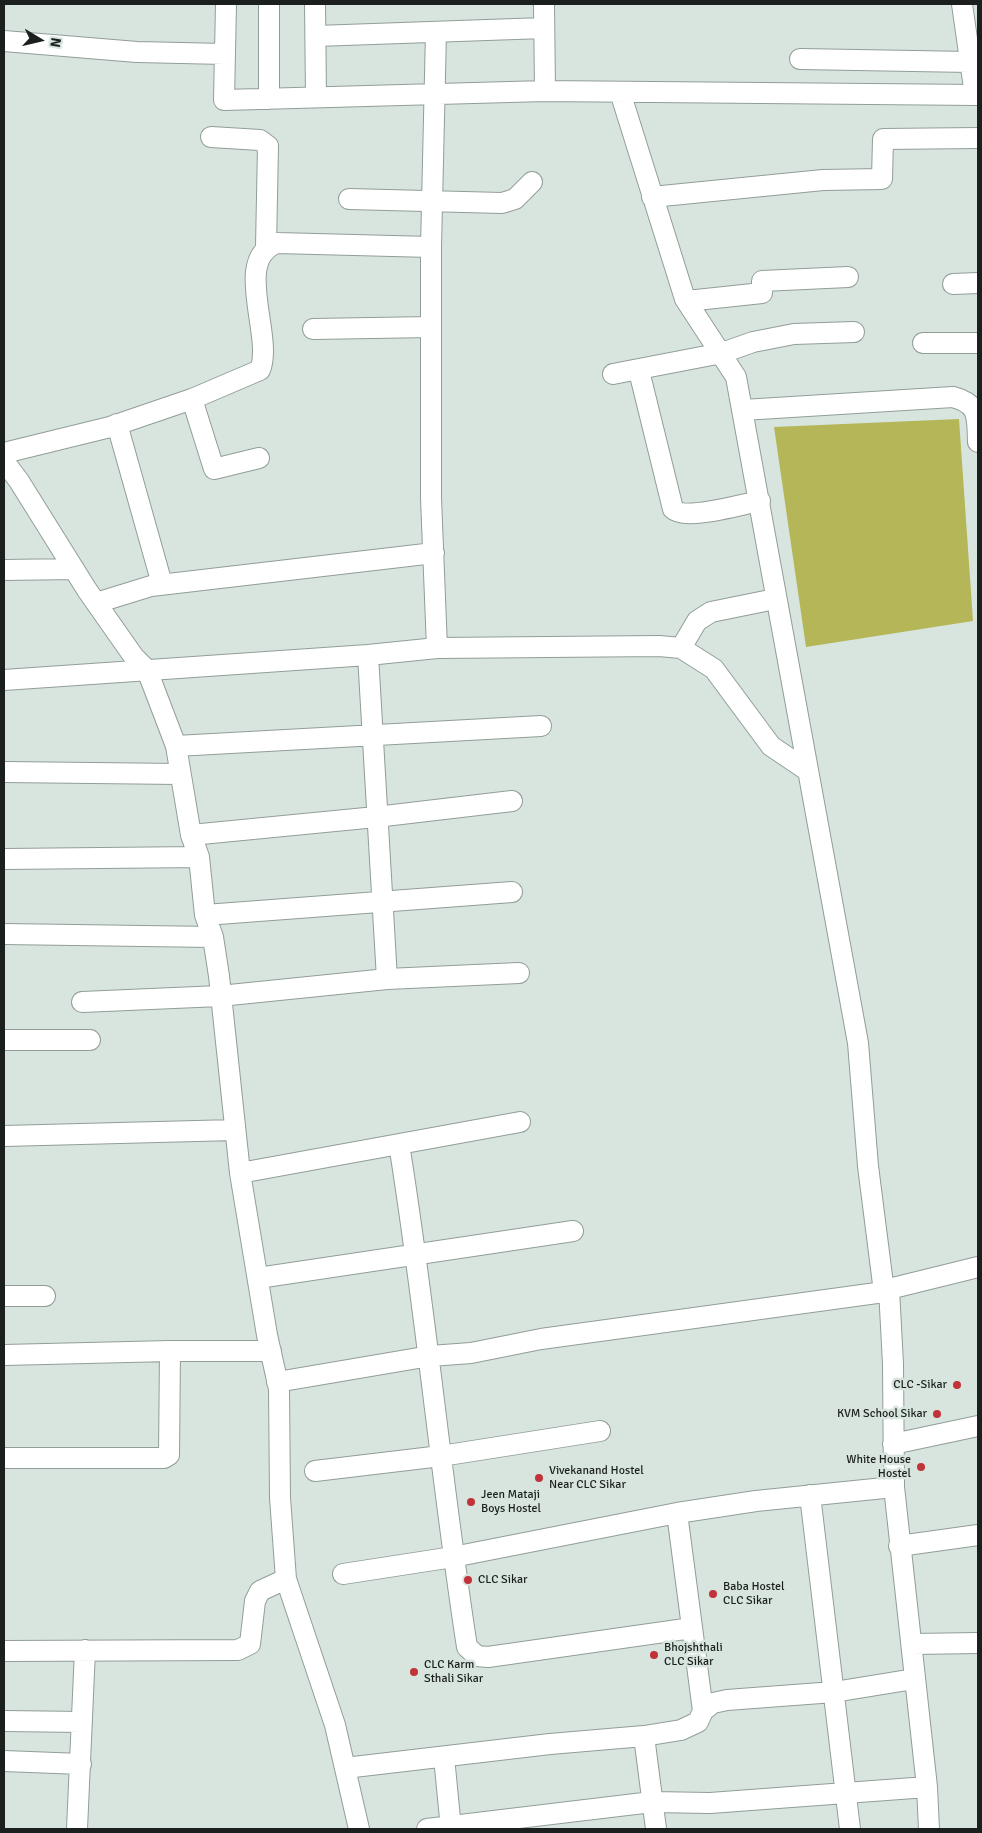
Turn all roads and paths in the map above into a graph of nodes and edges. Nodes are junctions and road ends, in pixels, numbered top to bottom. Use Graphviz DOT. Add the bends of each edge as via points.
graph roads {
  1 [pos="226,4"];
  2 [pos="269,4"];
  3 [pos="315,4"];
  4 [pos="544,4"];
  5 [pos="962,4"];
  6 [pos="544,28"];
  7 [pos="436,32"];
  8 [pos="316,36"];
  9 [pos="4,41"];
  10 [pos="225,54"];
  11 [pos="800,59"];
  12 [pos="970,62"];
  13 [pos="545,91"];
  14 [pos="620,92"];
  15 [pos="433,94"];
  16 [pos="977,95"];
  17 [pos="316,97"];
  18 [pos="269,99"];
  19 [pos="212,137"];
  20 [pos="978,138"];
  21 [pos="532,182"];
  22 [pos="652,197"];
  23 [pos="349,199"];
  24 [pos="431,202"];
  25 [pos="266,247"];
  26 [pos="431,247"];
  27 [pos="848,277"];
  28 [pos="978,282"];
  29 [pos="953,284"];
  30 [pos="687,301"];
  31 [pos="430,327"];
  32 [pos="314,329"];
  33 [pos="854,332"];
  34 [pos="923,342"];
  35 [pos="978,343"];
  36 [pos="722,353"];
  37 [pos="639,371"];
  38 [pos="613,374"];
  39 [pos="192,399"];
  40 [pos="743,410"];
  41 [pos="118,424"];
  42 [pos="978,442"];
  43 [pos="4,453"];
  44 [pos="259,458"];
  45 [pos="4,461"];
  46 [pos="11,480"];
  47 [pos="760,501"];
  48 [pos="434,553"];
  49 [pos="74,569"];
  50 [pos="4,570"];
  51 [pos="162,584"];
  52 [pos="775,599"];
  53 [pos="96,603"];
  54 [pos="437,648"];
  55 [pos="681,648"];
  56 [pos="368,655"];
  57 [pos="147,670"];
  58 [pos="4,680"];
  59 [pos="541,726"];
  60 [pos="372,734"];
  61 [pos="176,746"];
  62 [pos="4,772"];
  63 [pos="808,772"];
  64 [pos="180,774"];
  65 [pos="512,801"];
  66 [pos="376,817"];
  67 [pos="191,835"];
  68 [pos="200,857"];
  69 [pos="4,859"];
  70 [pos="512,892"];
  71 [pos="382,903"];
  72 [pos="205,915"];
  73 [pos="4,934"];
  74 [pos="213,937"];
  75 [pos="520,973"];
  76 [pos="387,979"];
  77 [pos="220,996"];
  78 [pos="82,1002"];
  79 [pos="4,1040"];
  80 [pos="90,1040"];
  81 [pos="520,1122"];
  82 [pos="235,1130"];
  83 [pos="4,1136"];
  84 [pos="399,1144"];
  85 [pos="240,1173"];
  86 [pos="573,1231"];
  87 [pos="417,1254"];
  88 [pos="978,1266"];
  89 [pos="258,1278"];
  90 [pos="887,1291"];
  91 [pos="4,1296"];
  92 [pos="45,1296"];
  93 [pos="170,1351"];
  94 [pos="270,1351"];
  95 [pos="4,1355"];
  96 [pos="430,1356"];
  97 [pos="277,1382"];
  98 [pos="978,1426"];
  99 [pos="600,1431"];
  100 [pos="893,1444"];
  101 [pos="441,1456"];
  102 [pos="4,1458"];
  103 [pos="316,1471"];
  104 [pos="894,1488"];
  105 [pos="810,1495"];
  106 [pos="676,1513"];
  107 [pos="978,1535"];
  108 [pos="899,1546"];
  109 [pos="453,1557"];
  110 [pos="343,1574"];
  111 [pos="286,1579"];
  112 [pos="692,1628"];
  113 [pos="978,1643"];
  114 [pos="912,1644"];
  115 [pos="85,1650"];
  116 [pos="4,1651"];
  117 [pos="914,1679"];
  118 [pos="834,1692"];
  119 [pos="703,1711"];
  120 [pos="4,1720"];
  121 [pos="82,1722"];
  122 [pos="644,1736"];
  123 [pos="444,1757"];
  124 [pos="4,1761"];
  125 [pos="81,1764"];
  126 [pos="346,1768"];
  127 [pos="927,1787"];
  128 [pos="845,1794"];
  129 [pos="652,1802"];
  130 [pos="451,1828"];
  131 [pos="77,1829"];
  132 [pos="359,1829"];
  133 [pos="427,1829"];
  134 [pos="656,1829"];
  135 [pos="850,1829"];
  136 [pos="929,1829"];
  1 -- 10 [label="street"];
  2 -- 18 [label="street"];
  3 -- 8 [label="street"];
  4 -- 6 [label="street"];
  5 -- 12 [label="street"];
  6 -- 7 [label="street"];
  6 -- 13 [label="street"];
  7 -- 8 [label="street"];
  7 -- 15 [label="street"];
  8 -- 17 [label="street"];
  9 -- 10 [label="street" via="137,52"];
  10 -- 18 [label="street" via="224,100"];
  11 -- 12 [label="street"];
  12 -- 16 [label="street"];
  13 -- 14 [label="street"];
  13 -- 15 [label="street"];
  14 -- 16 [label="street"];
  14 -- 22 [label="street"];
  15 -- 17 [label="street"];
  15 -- 24 [label="street"];
  17 -- 18 [label="street"];
  19 -- 25 [label="street" via="260,140 268,146"];
  20 -- 22 [label="street" via="883,139 882,178 823,180"];
  21 -- 24 [label="street" via="515,199 502,203"];
  22 -- 30 [label="street"];
  23 -- 24 [label="street"];
  24 -- 26 [label="street"];
  25 -- 26 [label="street" via="276,243"];
  25 -- 39 [label="street" via="259,257 255,277 264,356 260,370"];
  26 -- 31 [label="street"];
  27 -- 30 [label="street" via="762,281 762,293"];
  28 -- 29 [label="street"];
  30 -- 36 [label="street"];
  31 -- 32 [label="street"];
  31 -- 48 [label="street" via="430,498"];
  33 -- 36 [label="street" via="794,334 753,342"];
  34 -- 35 [label="street"];
  36 -- 37 [label="street"];
  36 -- 40 [label="street" via="736,376"];
  37 -- 38 [label="street"];
  37 -- 47 [label="street" via="673,509 689,514"];
  39 -- 41 [label="street"];
  39 -- 44 [label="street" via="214,468"];
  40 -- 42 [label="street" via="953,397 966,400 973,407 977,417"];
  40 -- 47 [label="street"];
  41 -- 43 [label="street"];
  41 -- 51 [label="street"];
  45 -- 46 [label="street"];
  46 -- 49 [label="street"];
  47 -- 52 [label="street"];
  48 -- 51 [label="street"];
  48 -- 54 [label="street"];
  49 -- 50 [label="street"];
  49 -- 53 [label="street"];
  51 -- 53 [label="street"];
  52 -- 55 [label="street" via="710,612 697,621"];
  52 -- 63 [label="street"];
  53 -- 57 [label="street"];
  54 -- 55 [label="street"];
  54 -- 56 [label="street"];
  55 -- 63 [label="street" via="714,669 771,746"];
  56 -- 57 [label="street"];
  56 -- 60 [label="street"];
  57 -- 58 [label="street"];
  57 -- 61 [label="street"];
  59 -- 60 [label="street"];
  60 -- 61 [label="street"];
  60 -- 66 [label="street"];
  61 -- 64 [label="street"];
  62 -- 64 [label="street"];
  63 -- 90 [label="street" via="858,1043 868,1166"];
  64 -- 67 [label="street"];
  65 -- 66 [label="street"];
  66 -- 67 [label="street"];
  66 -- 71 [label="street"];
  67 -- 68 [label="street"];
  68 -- 69 [label="street"];
  68 -- 72 [label="street"];
  70 -- 71 [label="street"];
  71 -- 72 [label="street"];
  71 -- 76 [label="street"];
  72 -- 74 [label="street"];
  73 -- 74 [label="street"];
  74 -- 77 [label="street"];
  75 -- 76 [label="street"];
  76 -- 77 [label="street"];
  77 -- 78 [label="street"];
  77 -- 82 [label="street"];
  79 -- 80 [label="street"];
  81 -- 84 [label="street"];
  82 -- 83 [label="street"];
  82 -- 85 [label="street"];
  84 -- 85 [label="street"];
  84 -- 87 [label="street"];
  85 -- 89 [label="street"];
  86 -- 87 [label="street"];
  87 -- 89 [label="street"];
  87 -- 96 [label="street"];
  88 -- 90 [label="street"];
  89 -- 94 [label="street"];
  90 -- 96 [label="street" via="541,1339 471,1353"];
  90 -- 100 [label="street" via="893,1364"];
  91 -- 92 [label="street"];
  93 -- 94 [label="street"];
  93 -- 95 [label="street"];
  93 -- 102 [label="street" via="170,1450 164,1458"];
  94 -- 97 [label="street"];
  96 -- 97 [label="street"];
  96 -- 101 [label="street"];
  97 -- 111 [label="street"];
  98 -- 100 [label="street"];
  99 -- 101 [label="street"];
  100 -- 104 [label="street"];
  101 -- 103 [label="street"];
  101 -- 109 [label="street"];
  104 -- 105 [label="street"];
  104 -- 108 [label="street"];
  105 -- 106 [label="street"];
  105 -- 118 [label="street"];
  106 -- 109 [label="street"];
  106 -- 112 [label="street"];
  107 -- 108 [label="street"];
  108 -- 114 [label="street"];
  109 -- 110 [label="street"];
  109 -- 112 [label="street" via="468,1647 477,1656"];
  111 -- 115 [label="street" via="257,1594 252,1640 247,1648"];
  111 -- 126 [label="street" via="336,1725"];
  112 -- 119 [label="street"];
  113 -- 114 [label="street"];
  114 -- 117 [label="street"];
  115 -- 116 [label="street"];
  115 -- 121 [label="street"];
  117 -- 118 [label="street"];
  117 -- 127 [label="street"];
  118 -- 119 [label="street" via="727,1700 713,1703"];
  118 -- 128 [label="street"];
  119 -- 122 [label="street" via="698,1722 681,1730"];
  120 -- 121 [label="street"];
  121 -- 125 [label="street"];
  122 -- 123 [label="street"];
  122 -- 129 [label="street"];
  123 -- 126 [label="street"];
  123 -- 130 [label="street"];
  124 -- 125 [label="street"];
  125 -- 131 [label="street"];
  126 -- 132 [label="street"];
  127 -- 128 [label="street"];
  127 -- 136 [label="street"];
  128 -- 129 [label="street" via="710,1803"];
  128 -- 135 [label="street"];
  129 -- 130 [label="street"];
  129 -- 134 [label="street"];
  130 -- 133 [label="street"];
}
